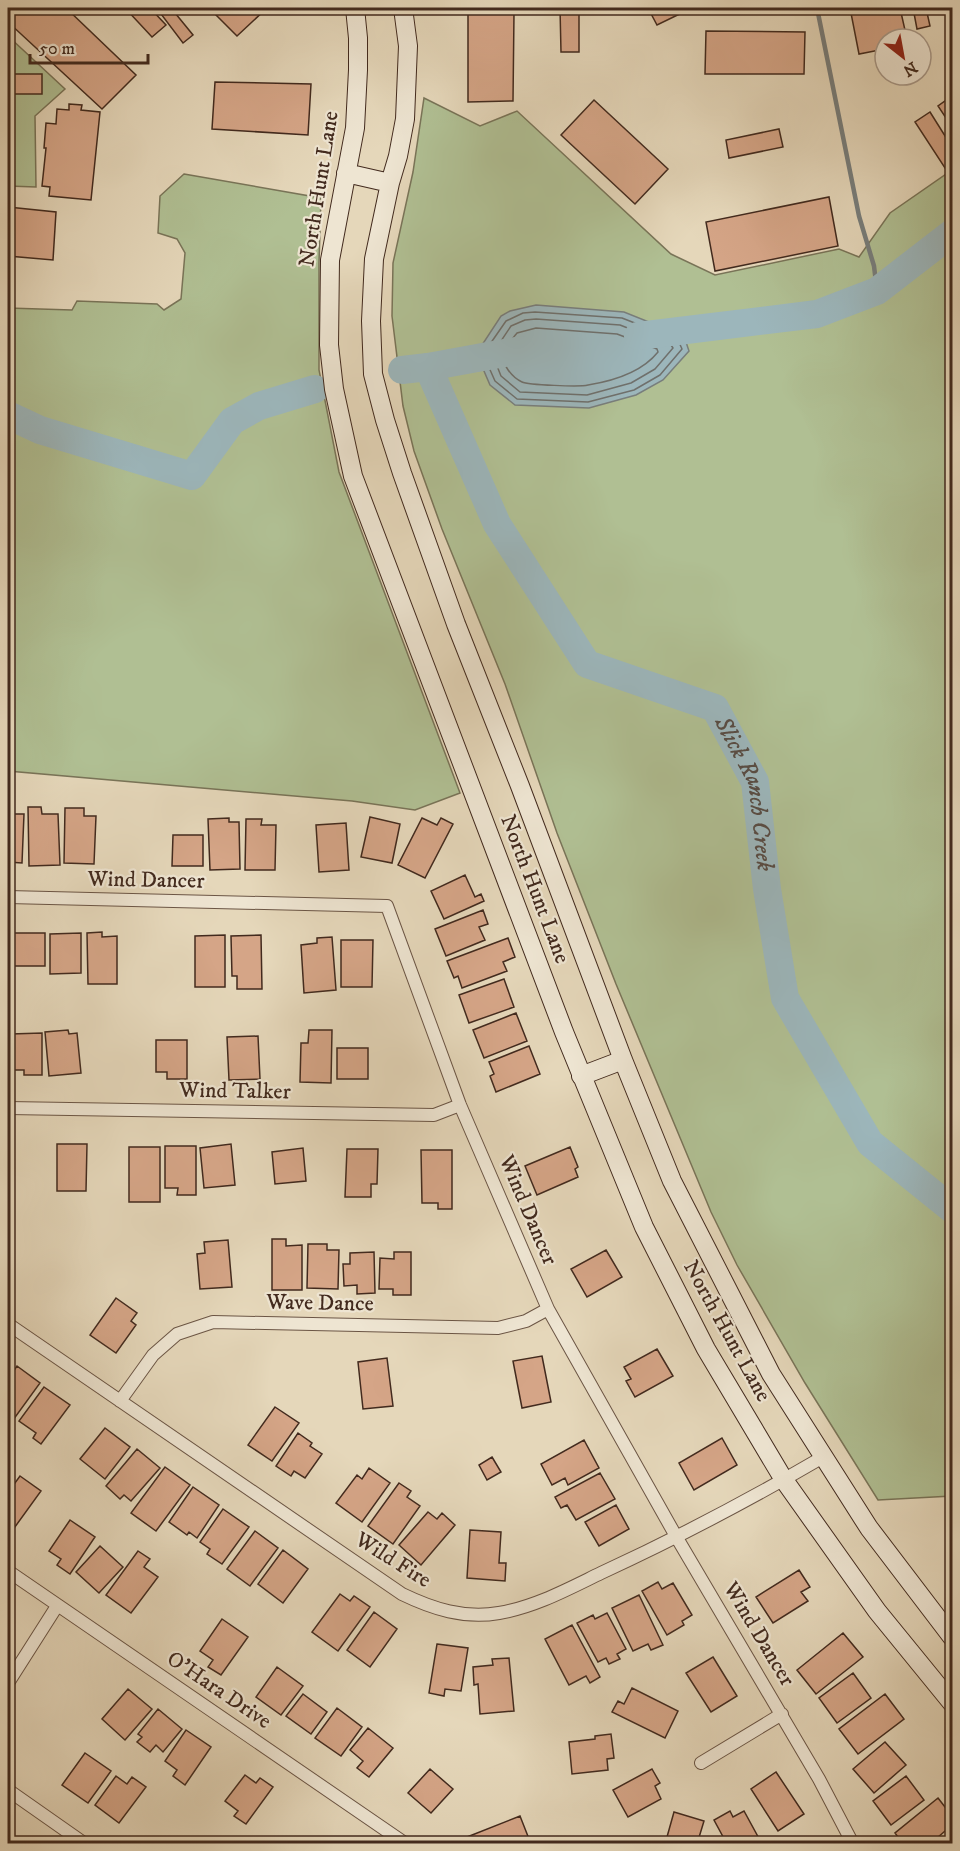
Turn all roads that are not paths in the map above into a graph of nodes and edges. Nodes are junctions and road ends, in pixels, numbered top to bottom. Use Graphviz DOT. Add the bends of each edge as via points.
graph roads {
  1 [pos="355,8"];
  2 [pos="404,8"];
  3 [pos="346,173"];
  4 [pos="390,183"];
  5 [pos="8,897"];
  6 [pos="623,1060"];
  7 [pos="581,1076"];
  8 [pos="460,1105"];
  9 [pos="8,1108"];
  10 [pos="548,1309"];
  11 [pos="8,1323"];
  12 [pos="120,1401"];
  13 [pos="824,1457"];
  14 [pos="784,1480"];
  15 [pos="677,1538"];
  16 [pos="8,1571"];
  17 [pos="57,1605"];
  18 [pos="952,1637"];
  19 [pos="8,1683"];
  20 [pos="952,1703"];
  21 [pos="782,1714"];
  22 [pos="700,1763"];
  23 [pos="8,1790"];
  24 [pos="85,1844"];
  25 [pos="406,1844"];
  26 [pos="853,1844"];
  1 -- 3 [label="main road, North Hunt Lane" via="355,128"];
  2 -- 4 [label="main road, North Hunt Lane" via="408,82 401,141"];
  3 -- 4 [label="main road"];
  3 -- 7 [label="main road, North Hunt Lane" via="330,260 329,345 334,389 353,476"];
  4 -- 6 [label="main road, North Hunt Lane" via="374,259 371,321 373,374 385,420 438,574"];
  5 -- 8 [label="street, Wind Dancer" via="387,906"];
  6 -- 7 [label="main road"];
  6 -- 13 [label="main road, North Hunt Lane" via="672,1181 701,1239 771,1374"];
  7 -- 14 [label="main road, North Hunt Lane" via="644,1227 706,1349"];
  8 -- 9 [label="street, Wind Talker" via="434,1115"];
  8 -- 10 [label="street, Wind Dancer"];
  10 -- 12 [label="street, Wave Dance" via="498,1328 213,1322 177,1334 153,1355"];
  10 -- 15 [label="street, Wind Dancer"];
  11 -- 12 [label="street, Wild Fire"];
  12 -- 15 [label="street, Wild Fire" via="402,1594 430,1607 461,1614 497,1614 530,1606"];
  13 -- 14 [label="street, Wild Fire"];
  13 -- 18 [label="main road, North Hunt Lane" via="869,1528"];
  14 -- 15 [label="street, Wild Fire"];
  14 -- 20 [label="main road, North Hunt Lane" via="877,1611"];
  15 -- 21 [label="street, Wind Dancer"];
  16 -- 17 [label="street, O'Hara Drive"];
  17 -- 19 [label="street"];
  17 -- 25 [label="street, O'Hara Drive"];
  21 -- 22 [label="street"];
  21 -- 26 [label="street, Wind Dancer"];
  23 -- 24 [label="street"];
}
